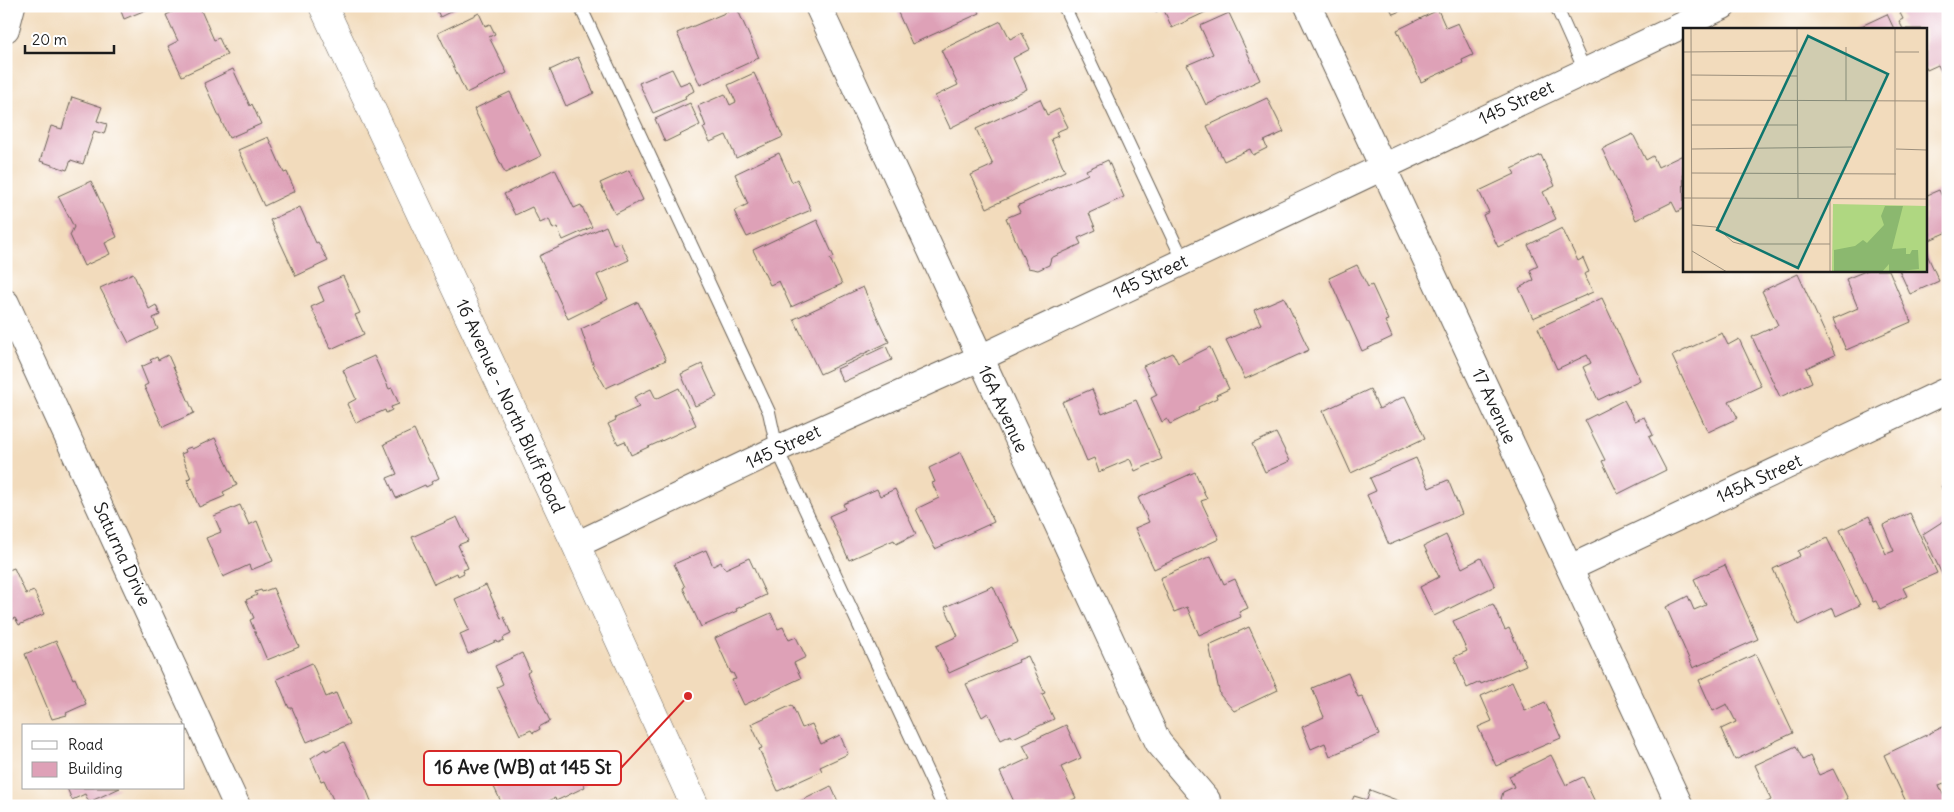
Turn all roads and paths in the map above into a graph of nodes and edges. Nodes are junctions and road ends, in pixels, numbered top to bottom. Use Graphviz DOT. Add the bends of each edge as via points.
graph roads {
  1 [pos="12,6"];
  2 [pos="324,6"];
  3 [pos="580,6"];
  4 [pos="818,6"];
  5 [pos="1064,6"];
  6 [pos="1308,6"];
  7 [pos="1556,6"];
  8 [pos="1724,6"];
  9 [pos="6,29"];
  10 [pos="1585,71"];
  11 [pos="1382,166"];
  12 [pos="1184,262"];
  13 [pos="6,303"];
  14 [pos="980,358"];
  15 [pos="1948,390"];
  16 [pos="777,449"];
  17 [pos="576,545"];
  18 [pos="1570,568"];
  19 [pos="1207,800"];
  20 [pos="237,806"];
  21 [pos="695,806"];
  22 [pos="943,806"];
  23 [pos="1680,806"];
  1 -- 9 [label="street"];
  2 -- 17 [label="main road, 16 Avenue - North Bluff Road"];
  3 -- 16 [label="lane" via="769,412"];
  4 -- 14 [label="street, 16A Avenue"];
  5 -- 12 [label="lane"];
  6 -- 11 [label="street, 17 Avenue"];
  7 -- 10 [label="lane"];
  8 -- 10 [label="street, 145 Street"];
  10 -- 11 [label="street, 145 Street"];
  11 -- 12 [label="street, 145 Street"];
  11 -- 18 [label="street, 17 Avenue"];
  12 -- 14 [label="street, 145 Street"];
  13 -- 20 [label="street, Saturna Drive"];
  14 -- 16 [label="street, 145 Street"];
  14 -- 19 [label="street, 16A Avenue" via="1158,742"];
  15 -- 18 [label="street, 145A Street"];
  16 -- 17 [label="street, 145 Street"];
  16 -- 22 [label="lane"];
  17 -- 21 [label="main road, 16 Avenue - North Bluff Road"];
  18 -- 23 [label="street, 17 Avenue"];
}
